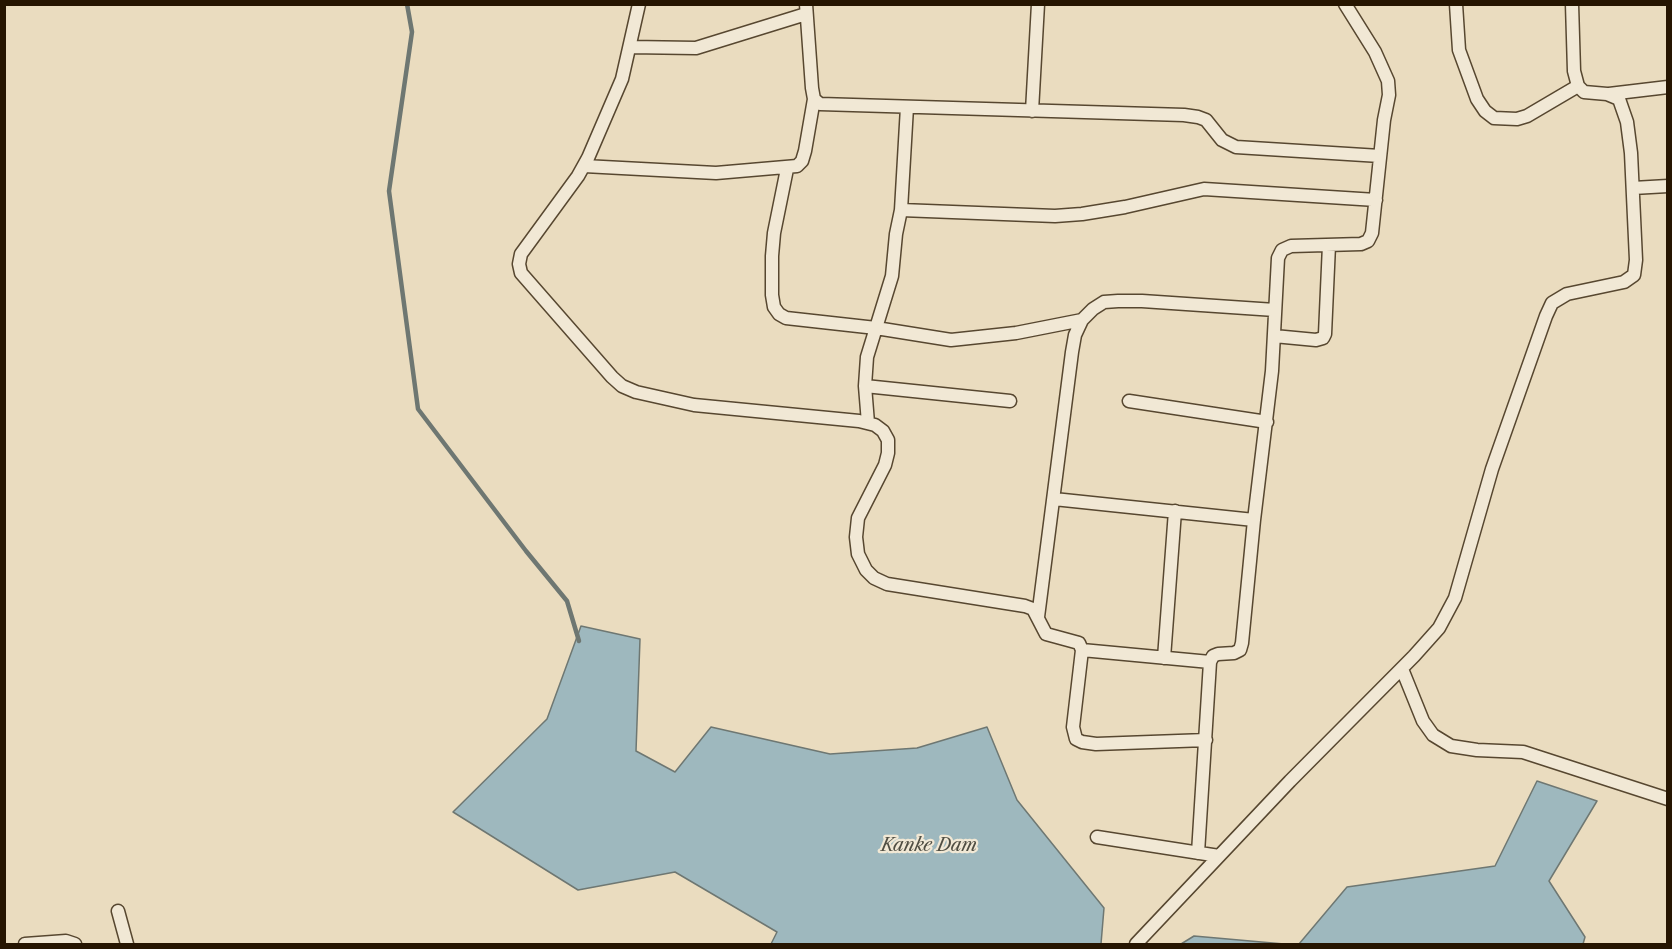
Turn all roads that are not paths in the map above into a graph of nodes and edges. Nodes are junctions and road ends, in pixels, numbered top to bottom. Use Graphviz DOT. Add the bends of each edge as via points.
graph roads {
  1 [pos="639,4"];
  2 [pos="1038,4"];
  3 [pos="1345,4"];
  4 [pos="1456,4"];
  5 [pos="1572,4"];
  6 [pos="806,9"];
  7 [pos="630,47"];
  8 [pos="1578,86"];
  9 [pos="1668,87"];
  10 [pos="1607,94"];
  11 [pos="814,99"];
  12 [pos="907,107"];
  13 [pos="1032,111"];
  14 [pos="1380,156"];
  15 [pos="584,166"];
  16 [pos="788,169"];
  17 [pos="1668,186"];
  18 [pos="1633,188"];
  19 [pos="1376,200"];
  20 [pos="901,210"];
  21 [pos="1329,245"];
  22 [pos="1275,310"];
  23 [pos="1082,320"];
  24 [pos="876,328"];
  25 [pos="1274,336"];
  26 [pos="865,386"];
  27 [pos="1129,400"];
  28 [pos="1010,401"];
  29 [pos="1267,422"];
  30 [pos="868,423"];
  31 [pos="1054,499"];
  32 [pos="1174,511"];
  33 [pos="1254,520"];
  34 [pos="1038,617"];
  35 [pos="1082,650"];
  36 [pos="1164,658"];
  37 [pos="1210,662"];
  38 [pos="1401,669"];
  39 [pos="1206,740"];
  40 [pos="1668,799"];
  41 [pos="1097,837"];
  42 [pos="1198,853"];
  43 [pos="1219,856"];
  44 [pos="118,911"];
  45 [pos="25,945"];
  46 [pos="75,945"];
  47 [pos="127,945"];
  48 [pos="1136,945"];
  1 -- 7 [label="street"];
  2 -- 13 [label="street"];
  3 -- 14 [label="street" via="1388,81"];
  4 -- 8 [label="street" via="1459,50 1477,99 1494,118 1527,116"];
  5 -- 8 [label="street"];
  6 -- 7 [label="street" via="696,48"];
  6 -- 11 [label="street"];
  7 -- 15 [label="street" via="622,79"];
  8 -- 10 [label="street" via="1584,92"];
  9 -- 10 [label="street"];
  10 -- 18 [label="street" via="1619,99 1627,122"];
  11 -- 12 [label="street" via="820,104"];
  11 -- 16 [label="street" via="802,161"];
  12 -- 13 [label="street"];
  12 -- 20 [label="street"];
  13 -- 14 [label="street" via="1198,117 1222,140 1236,147"];
  14 -- 19 [label="street"];
  15 -- 16 [label="street" via="716,173"];
  15 -- 30 [label="street" via="521,254 519,264 521,273 612,377 636,392 694,405"];
  16 -- 24 [label="street" via="774,233 774,307 786,318"];
  17 -- 18 [label="street"];
  18 -- 38 [label="street" via="1634,274 1624,282 1567,294 1552,303 1492,469 1455,598 1439,628"];
  19 -- 20 [label="street" via="1204,189 1125,207 1055,216"];
  19 -- 21 [label="street" via="1368,241"];
  20 -- 24 [label="street" via="892,276"];
  21 -- 22 [label="street" via="1290,246 1282,250 1276,271"];
  21 -- 25 [label="street" via="1323,338"];
  22 -- 23 [label="street" via="1118,301 1104,302"];
  22 -- 25 [label="street"];
  23 -- 24 [label="street" via="951,340"];
  23 -- 31 [label="street" via="1071,352"];
  24 -- 26 [label="street" via="867,357"];
  25 -- 29 [label="street"];
  26 -- 28 [label="street"];
  26 -- 30 [label="street"];
  27 -- 29 [label="street"];
  29 -- 33 [label="street"];
  30 -- 34 [label="street" via="883,431 888,446 885,465 858,518 858,554 866,570 887,584 1025,606"];
  31 -- 32 [label="street"];
  31 -- 34 [label="street"];
  32 -- 33 [label="street"];
  32 -- 36 [label="street"];
  33 -- 37 [label="street" via="1240,650 1213,656"];
  34 -- 35 [label="street" via="1046,634 1079,643"];
  35 -- 36 [label="street"];
  35 -- 39 [label="street" via="1073,727 1076,739 1096,744"];
  36 -- 37 [label="street"];
  37 -- 39 [label="street"];
  38 -- 40 [label="street" via="1423,721 1433,735 1451,746 1523,752"];
  38 -- 43 [label="street"];
  39 -- 42 [label="street"];
  41 -- 42 [label="street"];
  42 -- 43 [label="street"];
  43 -- 48 [label="street"];
  44 -- 47 [label="street"];
  45 -- 46 [label="street" via="66,941"];
}
